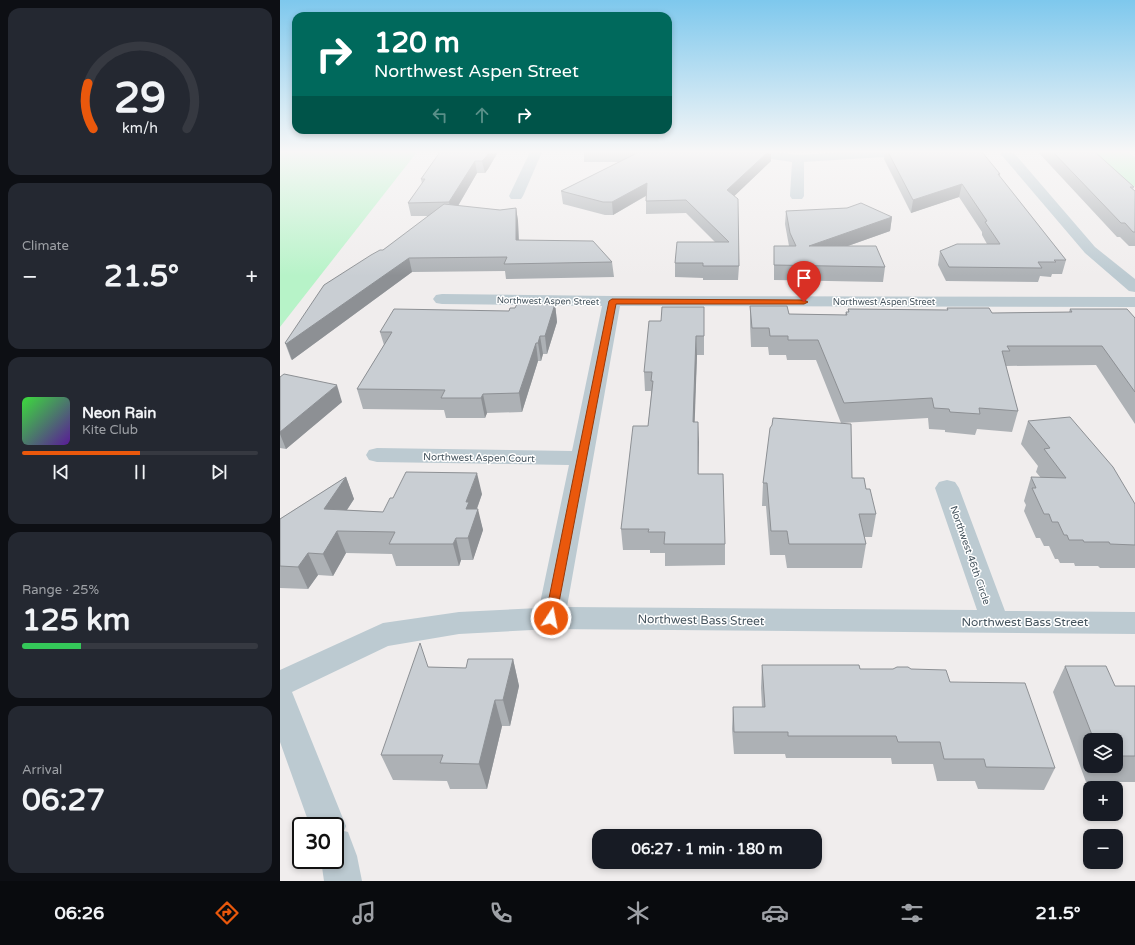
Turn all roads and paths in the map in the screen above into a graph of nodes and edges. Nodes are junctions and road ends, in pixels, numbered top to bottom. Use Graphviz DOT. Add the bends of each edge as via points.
graph roads {
  1 [pos="517,193"];
  2 [pos="1042,193"];
  3 [pos="516,196"];
  4 [pos="1135,287"];
  5 [pos="442,299"];
  6 [pos="612,301"];
  7 [pos="1135,302"];
  8 [pos="377,456"];
  9 [pos="581,458"];
  10 [pos="948,488"];
  11 [pos="551,618"];
  12 [pos="995,622"];
  13 [pos="1135,623"];
  14 [pos="280,684"];
  15 [pos="280,699"];
  16 [pos="325,817"];
  17 [pos="341,869"];
  18 [pos="343,881"];
  1 -- 3 [label="street"];
  2 -- 4 [label="street" via="1090,250"];
  5 -- 6 [label="street, Northwest Aspen Street"];
  6 -- 7 [label="street, Northwest Aspen Street"];
  6 -- 9 [label="street"];
  8 -- 9 [label="street, Northwest Aspen Court"];
  9 -- 11 [label="street"];
  10 -- 12 [label="street, Northwest 46th Circle"];
  11 -- 12 [label="street, Northwest Bass Street"];
  11 -- 14 [label="street, Northwest Bass Street" via="459,623 383,635"];
  12 -- 13 [label="street, Northwest Bass Street"];
  15 -- 16 [label="street"];
  17 -- 18 [label="street"];
}
